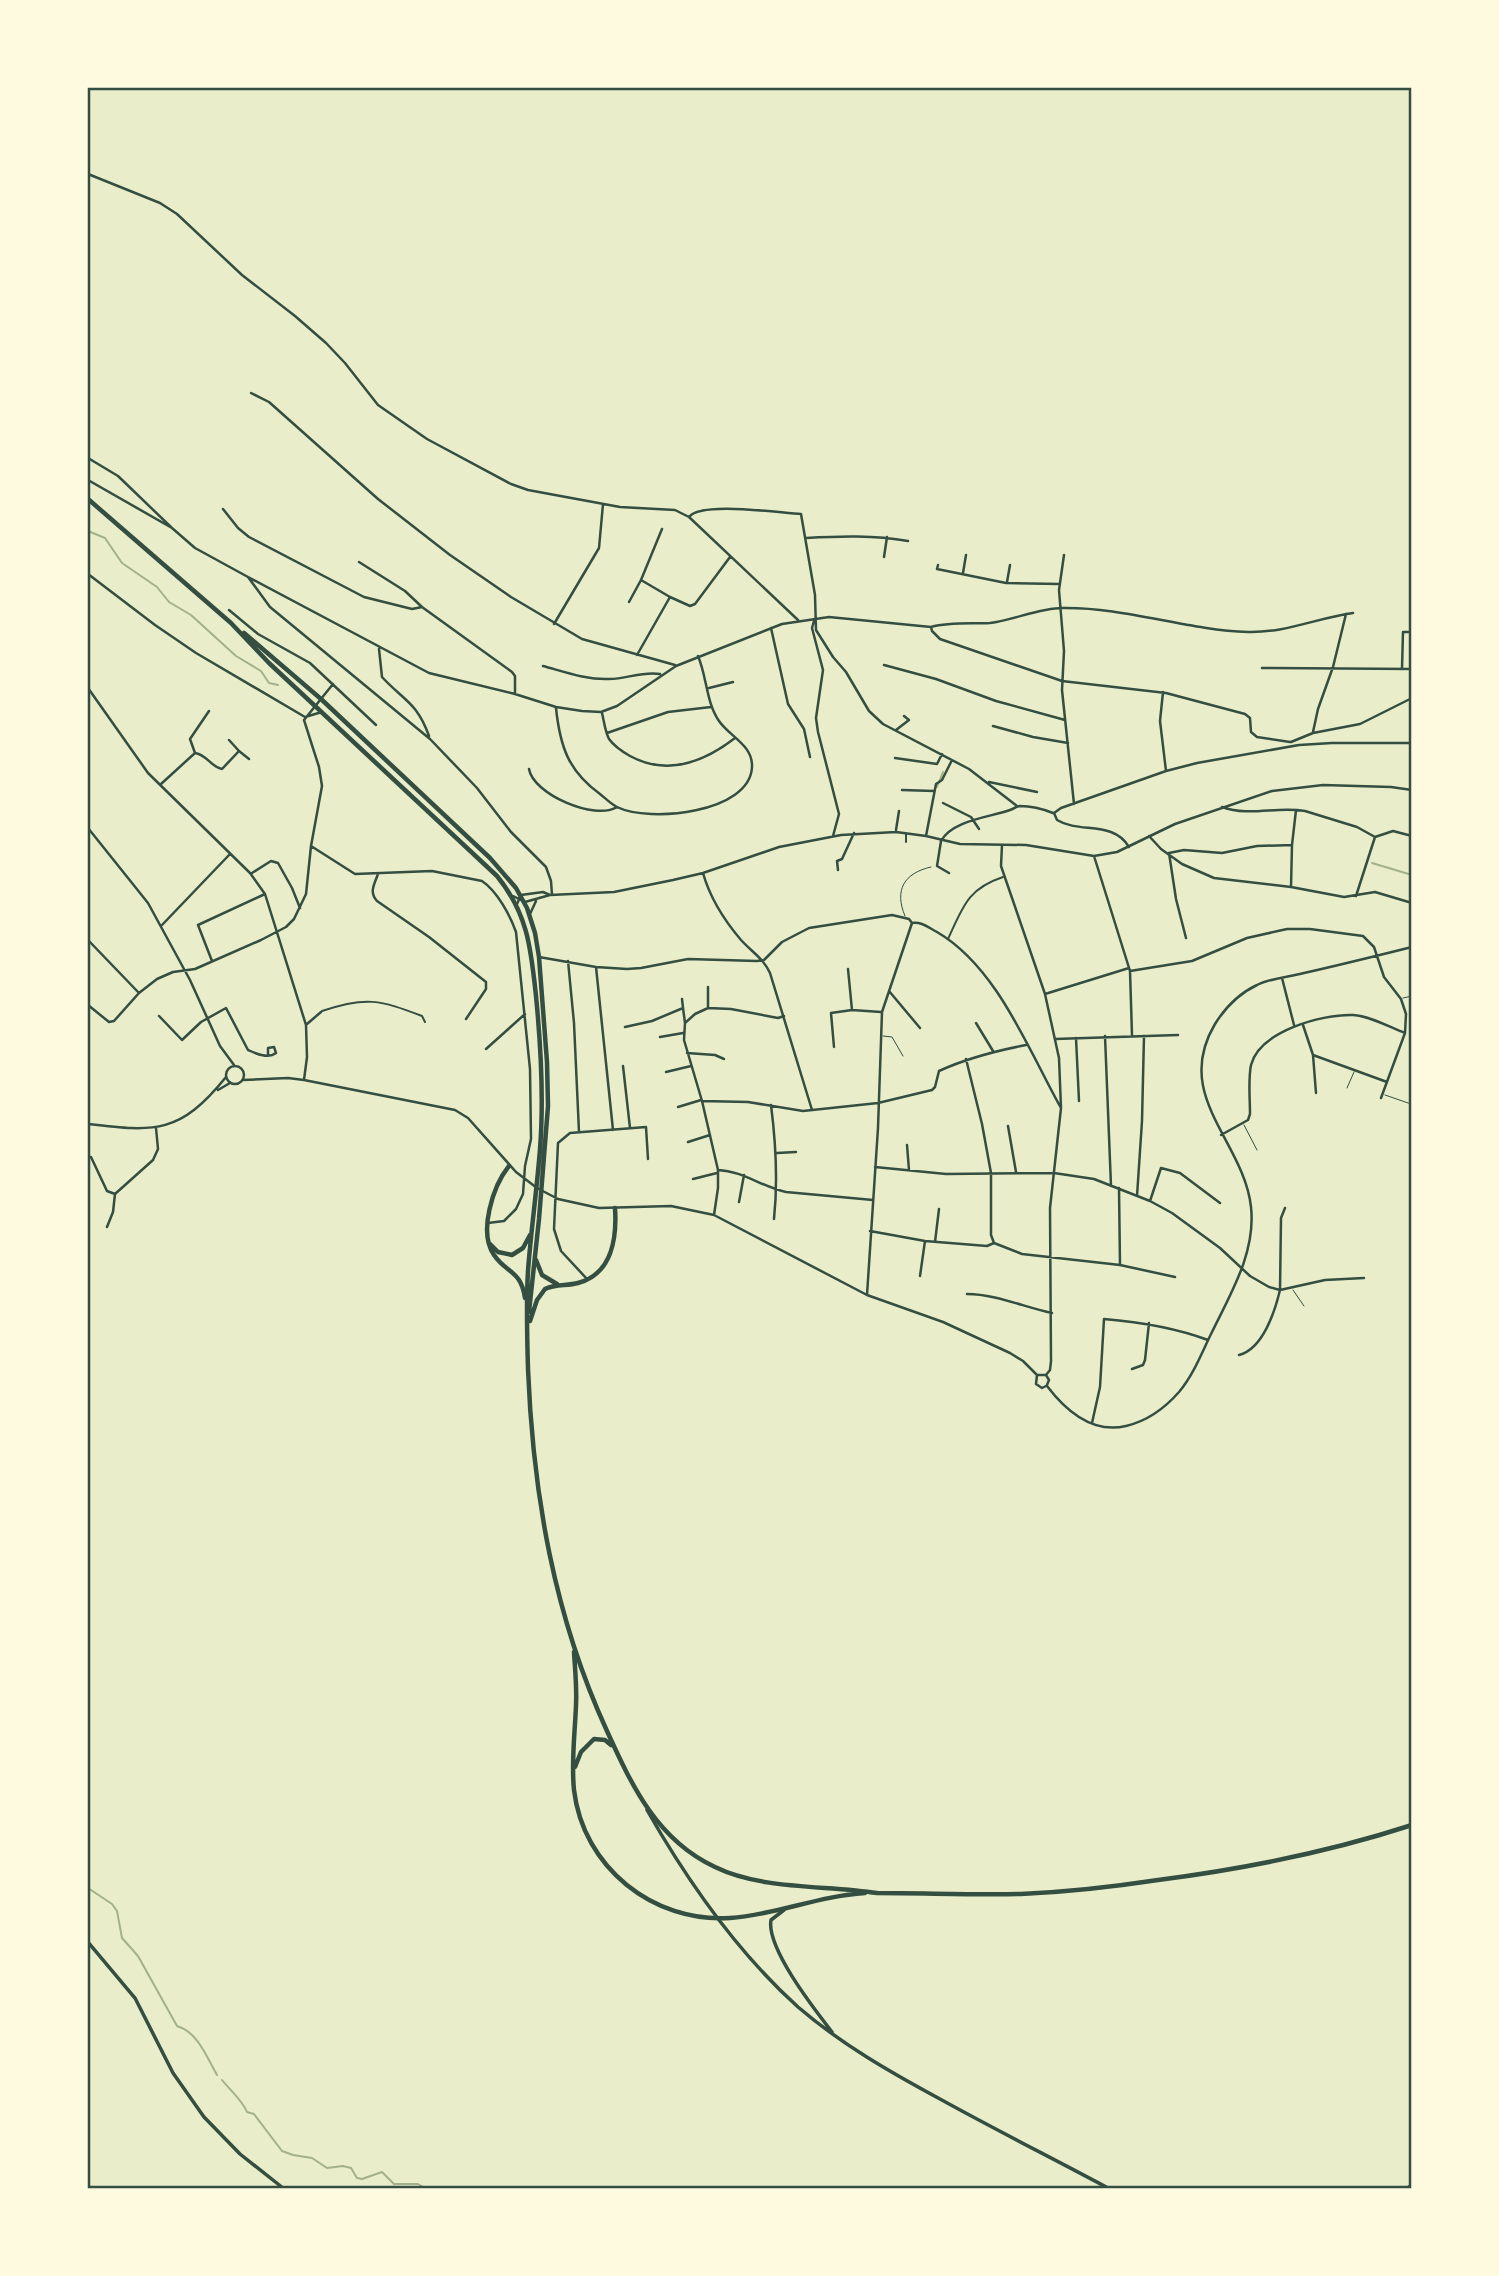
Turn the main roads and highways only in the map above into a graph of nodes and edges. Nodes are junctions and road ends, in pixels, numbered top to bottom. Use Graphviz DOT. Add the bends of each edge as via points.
graph roads {
  1 [pos="88,499"];
  2 [pos="230,622"];
  3 [pos="519,900"];
  4 [pos="509,1166"];
  5 [pos="615,1208"];
  6 [pos="532,1227"];
  7 [pos="489,1242"];
  8 [pos="536,1259"];
  9 [pos="561,1285"];
  10 [pos="528,1312"];
  11 [pos="528,1325"];
  12 [pos="573,1648"];
  13 [pos="615,1748"];
  14 [pos="573,1775"];
  15 [pos="647,1810"];
  16 [pos="1412,1825"];
  17 [pos="877,1893"];
  18 [pos="793,1905"];
  19 [pos="88,1942"];
  20 [pos="835,2036"];
  21 [pos="283,2189"];
  22 [pos="1108,2189"];
  1 -- 2 [label="main road"];
  2 -- 3 [label="main road"];
  2 -- 3 [label="main road" via="321,699 490,858"];
  3 -- 6 [label="main road" via="532,955 541,1062"];
  3 -- 8 [label="main road" via="530,914 539,957 547,1062"];
  4 -- 7 [label="main road" via="498,1181 488,1223"];
  5 -- 9 [label="main road" via="613,1248 601,1269 587,1279"];
  6 -- 7 [label="main road" via="516,1253 503,1254"];
  6 -- 10 [label="main road"];
  7 -- 10 [label="main road" via="492,1253 521,1280"];
  8 -- 9 [label="main road" via="542,1275"];
  8 -- 10 [label="main road"];
  9 -- 11 [label="main road" via="541,1293"];
  10 -- 11 [label="main road"];
  11 -- 12 [label="main road" via="538,1499"];
  12 -- 13 [label="main road"];
  12 -- 14 [label="main road" via="577,1692"];
  13 -- 14 [label="main road" via="594,1739 581,1752"];
  13 -- 15 [label="main road"];
  14 -- 18 [label="main road" via="582,1824 595,1850 610,1870 645,1899 674,1911 714,1918"];
  15 -- 17 [label="main road" via="685,1849 729,1874"];
  15 -- 20 [label="main road" via="682,1869 741,1947 782,1991"];
  16 -- 17 [label="main road" via="1286,1859 1094,1889 1020,1894"];
  17 -- 18 [label="main road"];
  18 -- 20 [label="main road" via="774,1917 770,1930 805,1996"];
  19 -- 21 [label="main road" via="135,1998 173,2073 204,2117"];
  20 -- 22 [label="main road" via="909,2082"];
}
